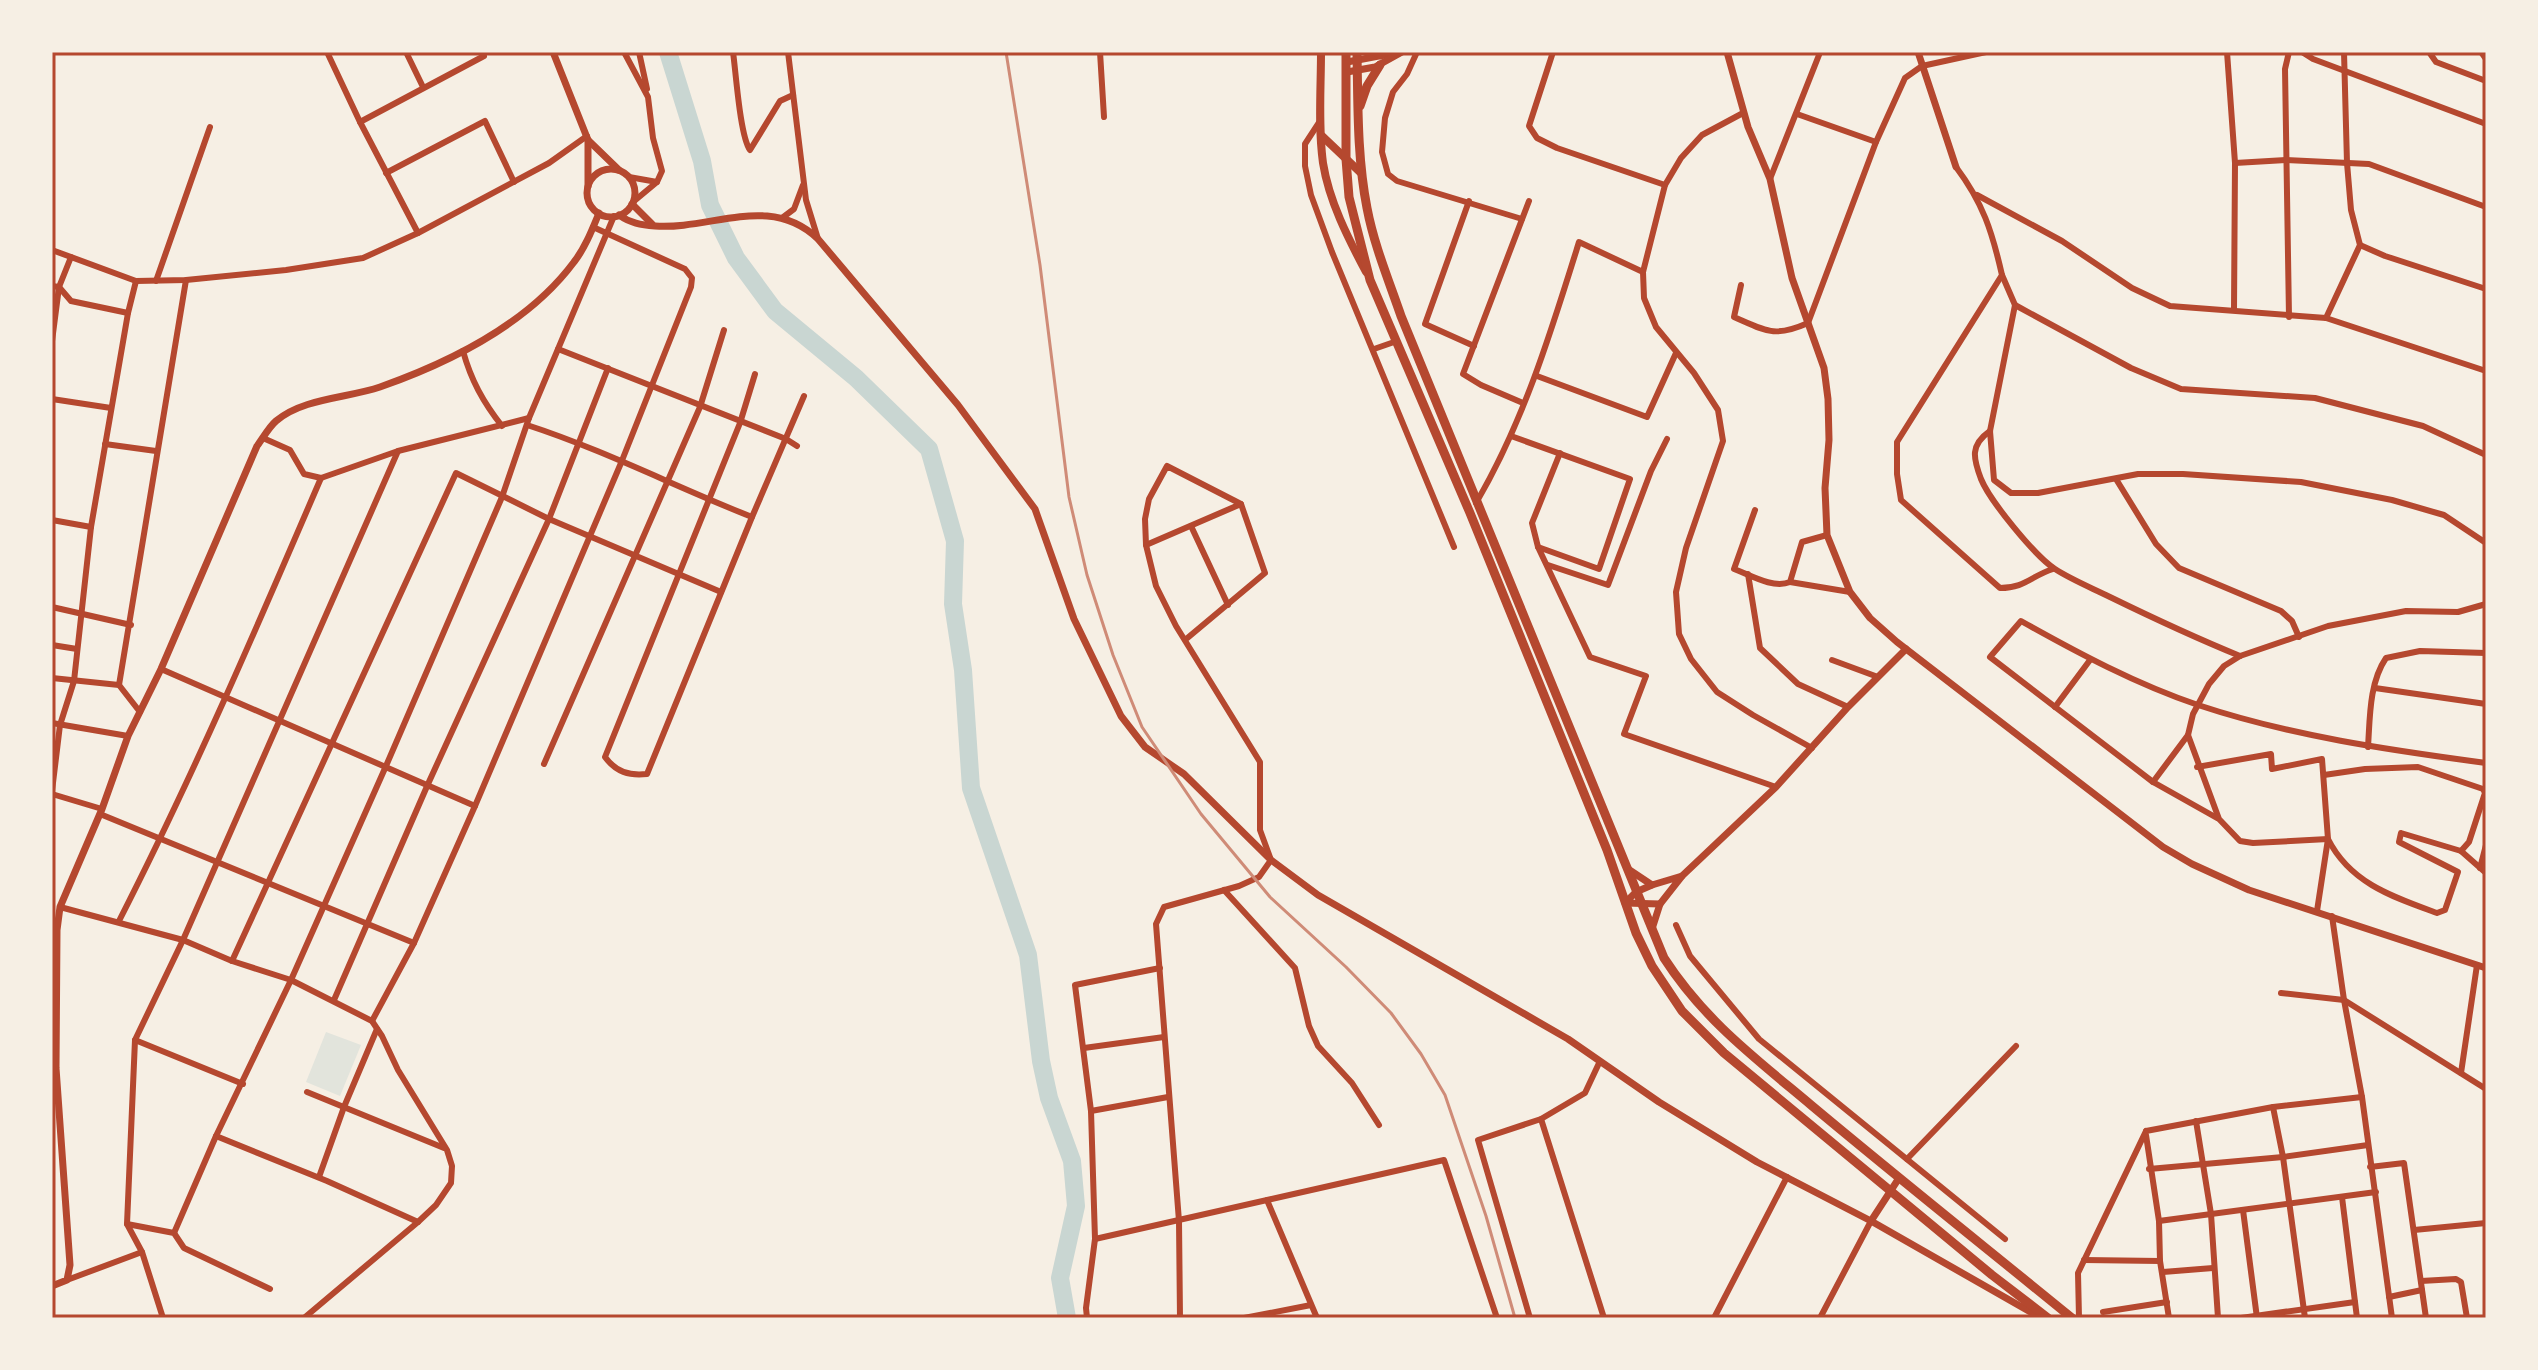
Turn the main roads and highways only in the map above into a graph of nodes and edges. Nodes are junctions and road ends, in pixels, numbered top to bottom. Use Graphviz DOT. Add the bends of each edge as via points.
graph roads {
  1 [pos="1321,52"];
  2 [pos="1379,57"];
  3 [pos="1352,61"];
  4 [pos="1357,113"];
  5 [pos="1322,136"];
  6 [pos="1346,159"];
  7 [pos="1361,173"];
  8 [pos="1370,280"];
  9 [pos="1473,488"];
  10 [pos="1461,494"];
  11 [pos="2048,1318"];
  12 [pos="2072,1318"];
  1 -- 5 [label="main road"];
  2 -- 4 [label="main road"];
  3 -- 4 [label="main road"];
  3 -- 6 [label="main road"];
  4 -- 7 [label="main road"];
  5 -- 6 [label="main road"];
  5 -- 8 [label="main road" via="1329,188"];
  6 -- 7 [label="main road"];
  6 -- 8 [label="main road" via="1353,218"];
  7 -- 9 [label="main road" via="1370,225 1401,316"];
  8 -- 10 [label="main road"];
  9 -- 10 [label="main road"];
  9 -- 12 [label="main road" via="1636,892 1684,990 1717,1026"];
  10 -- 11 [label="main road" via="1636,933 1682,1011 1891,1192"];
}
